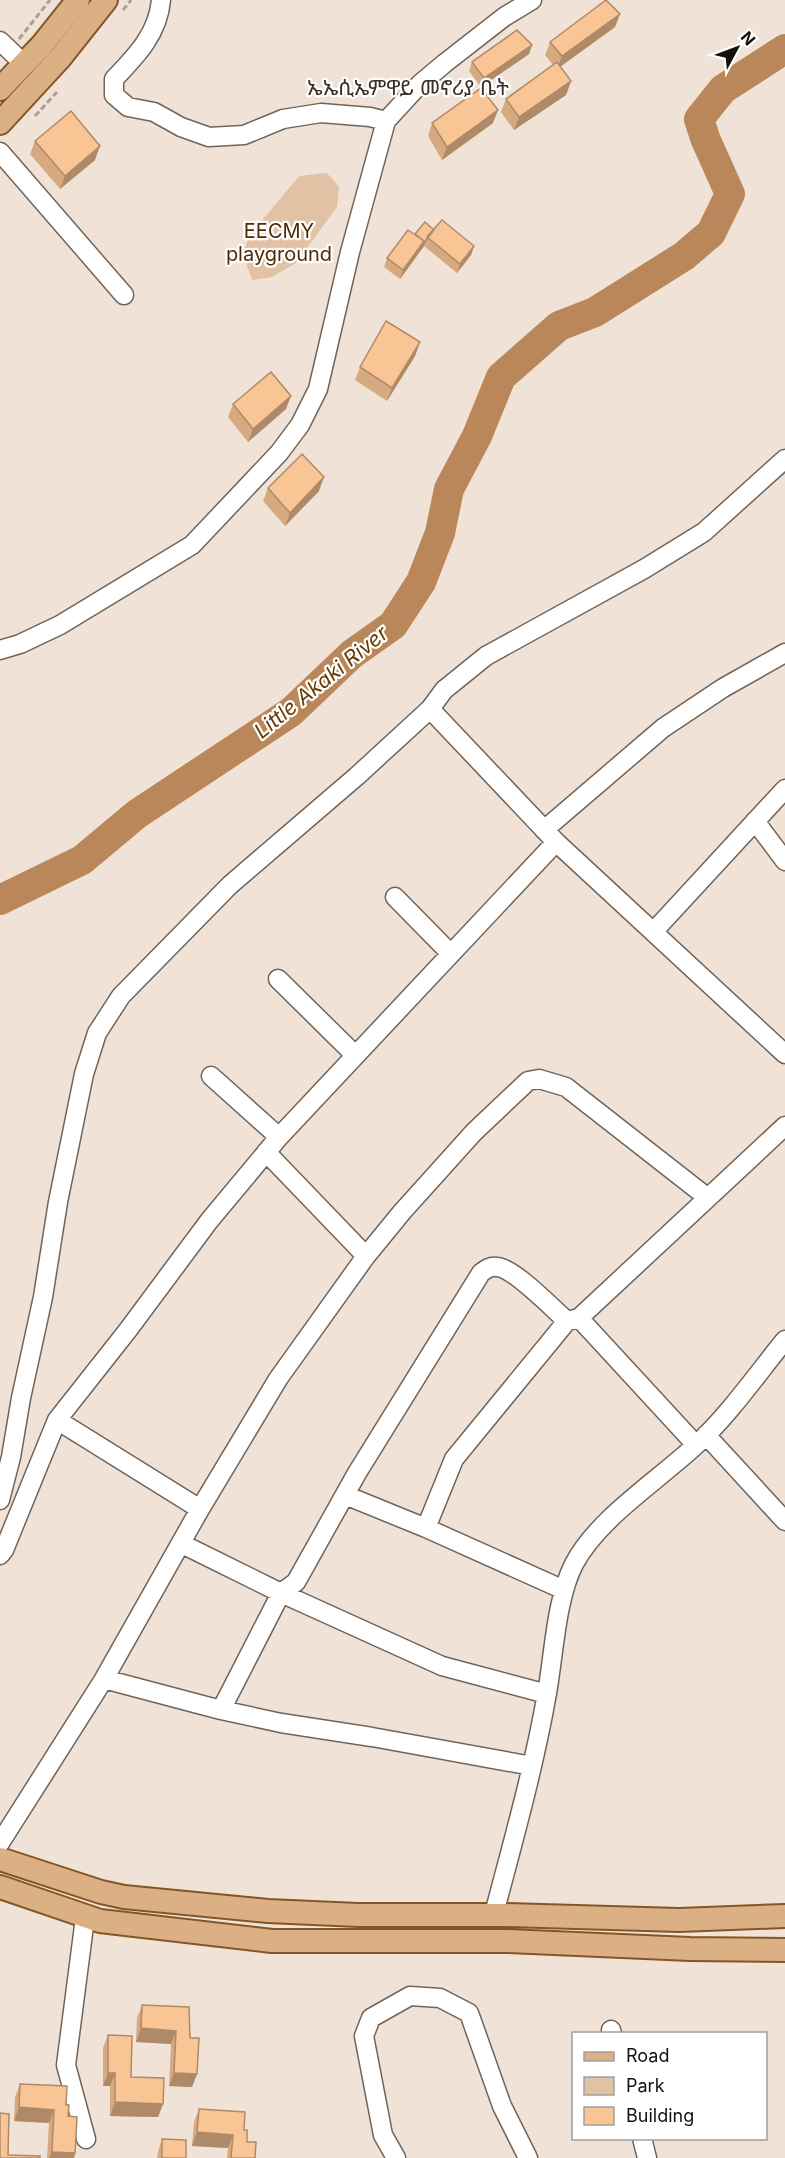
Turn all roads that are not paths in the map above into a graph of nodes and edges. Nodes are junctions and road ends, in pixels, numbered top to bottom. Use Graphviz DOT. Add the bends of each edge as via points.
graph roads {
  1 [pos="78,0"];
  2 [pos="106,0"];
  3 [pos="160,0"];
  4 [pos="532,0"];
  5 [pos="11,52"];
  6 [pos="0,89"];
  7 [pos="386,121"];
  8 [pos="0,123"];
  9 [pos="0,152"];
  10 [pos="124,295"];
  11 [pos="785,459"];
  12 [pos="0,650"];
  13 [pos="785,653"];
  14 [pos="430,709"];
  15 [pos="785,789"];
  16 [pos="755,821"];
  17 [pos="550,836"];
  18 [pos="785,861"];
  19 [pos="395,897"];
  20 [pos="654,931"];
  21 [pos="451,954"];
  22 [pos="278,979"];
  23 [pos="785,1054"];
  24 [pos="355,1055"];
  25 [pos="211,1076"];
  26 [pos="785,1125"];
  27 [pos="279,1137"];
  28 [pos="266,1152"];
  29 [pos="708,1198"];
  30 [pos="366,1256"];
  31 [pos="573,1320"];
  32 [pos="785,1340"];
  33 [pos="57,1420"];
  34 [pos="701,1440"];
  35 [pos="345,1495"];
  36 [pos="0,1500"];
  37 [pos="200,1509"];
  38 [pos="785,1521"];
  39 [pos="426,1528"];
  40 [pos="182,1544"];
  41 [pos="0,1555"];
  42 [pos="564,1590"];
  43 [pos="281,1593"];
  44 [pos="104,1679"];
  45 [pos="547,1694"];
  46 [pos="221,1710"];
  47 [pos="532,1766"];
  48 [pos="0,1844"];
  49 [pos="0,1859"];
  50 [pos="0,1887"];
  51 [pos="102,1892"];
  52 [pos="494,1914"];
  53 [pos="785,1916"];
  54 [pos="92,1920"];
  55 [pos="785,1950"];
  56 [pos="86,2139"];
  57 [pos="642,2140"];
  58 [pos="396,2158"];
  59 [pos="528,2158"];
  60 [pos="647,2158"];
  1 -- 5 [label="main road" via="42,45"];
  2 -- 8 [label="main road" via="60,58"];
  3 -- 7 [label="street" via="146,44 114,79 114,95 128,107 154,112 209,136 244,135 283,119 321,113"];
  4 -- 7 [label="street" via="445,63"];
  5 -- 6 [label="main road"];
  7 -- 12 [label="street" via="318,389 300,425 192,544 60,625"];
  9 -- 10 [label="street"];
  11 -- 14 [label="street" via="704,532 486,656 444,690"];
  13 -- 17 [label="street" via="663,728"];
  14 -- 17 [label="street"];
  14 -- 36 [label="street" via="230,885 121,996 97,1033 84,1074"];
  15 -- 16 [label="street"];
  16 -- 18 [label="street"];
  16 -- 20 [label="street"];
  17 -- 20 [label="street"];
  17 -- 21 [label="street"];
  19 -- 21 [label="street"];
  20 -- 23 [label="street"];
  21 -- 24 [label="street"];
  22 -- 24 [label="street"];
  24 -- 27 [label="street"];
  25 -- 27 [label="street"];
  26 -- 29 [label="street"];
  27 -- 28 [label="street"];
  28 -- 30 [label="street"];
  28 -- 33 [label="street"];
  29 -- 30 [label="street" via="566,1086 539,1079 528,1081 474,1132"];
  29 -- 31 [label="street"];
  30 -- 37 [label="street" via="278,1379"];
  31 -- 34 [label="street"];
  31 -- 35 [label="street" via="511,1272 499,1266 489,1267 481,1274"];
  31 -- 39 [label="street" via="454,1459"];
  32 -- 34 [label="street"];
  33 -- 37 [label="street"];
  33 -- 41 [label="street"];
  34 -- 38 [label="street"];
  34 -- 42 [label="street" via="609,1520 574,1564"];
  35 -- 39 [label="street"];
  35 -- 43 [label="street" via="296,1582"];
  37 -- 40 [label="street"];
  39 -- 42 [label="street"];
  40 -- 43 [label="street"];
  40 -- 44 [label="street"];
  42 -- 45 [label="street"];
  43 -- 45 [label="street" via="442,1666"];
  43 -- 46 [label="street"];
  44 -- 46 [label="street"];
  44 -- 48 [label="street"];
  45 -- 47 [label="street"];
  46 -- 47 [label="street"];
  47 -- 52 [label="street"];
  49 -- 51 [label="main road"];
  50 -- 54 [label="main road"];
  51 -- 52 [label="main road" via="268,1911"];
  51 -- 54 [label="main road"];
  52 -- 53 [label="main road" via="680,1920"];
  54 -- 55 [label="main road" via="272,1941 508,1941"];
  54 -- 56 [label="street" via="66,2048 66,2065"];
  57 -- 60 [label="street"];
  58 -- 59 [label="street" via="383,2135 364,2036 371,2018 410,1996 440,1998 470,2013 502,2106"];
}
